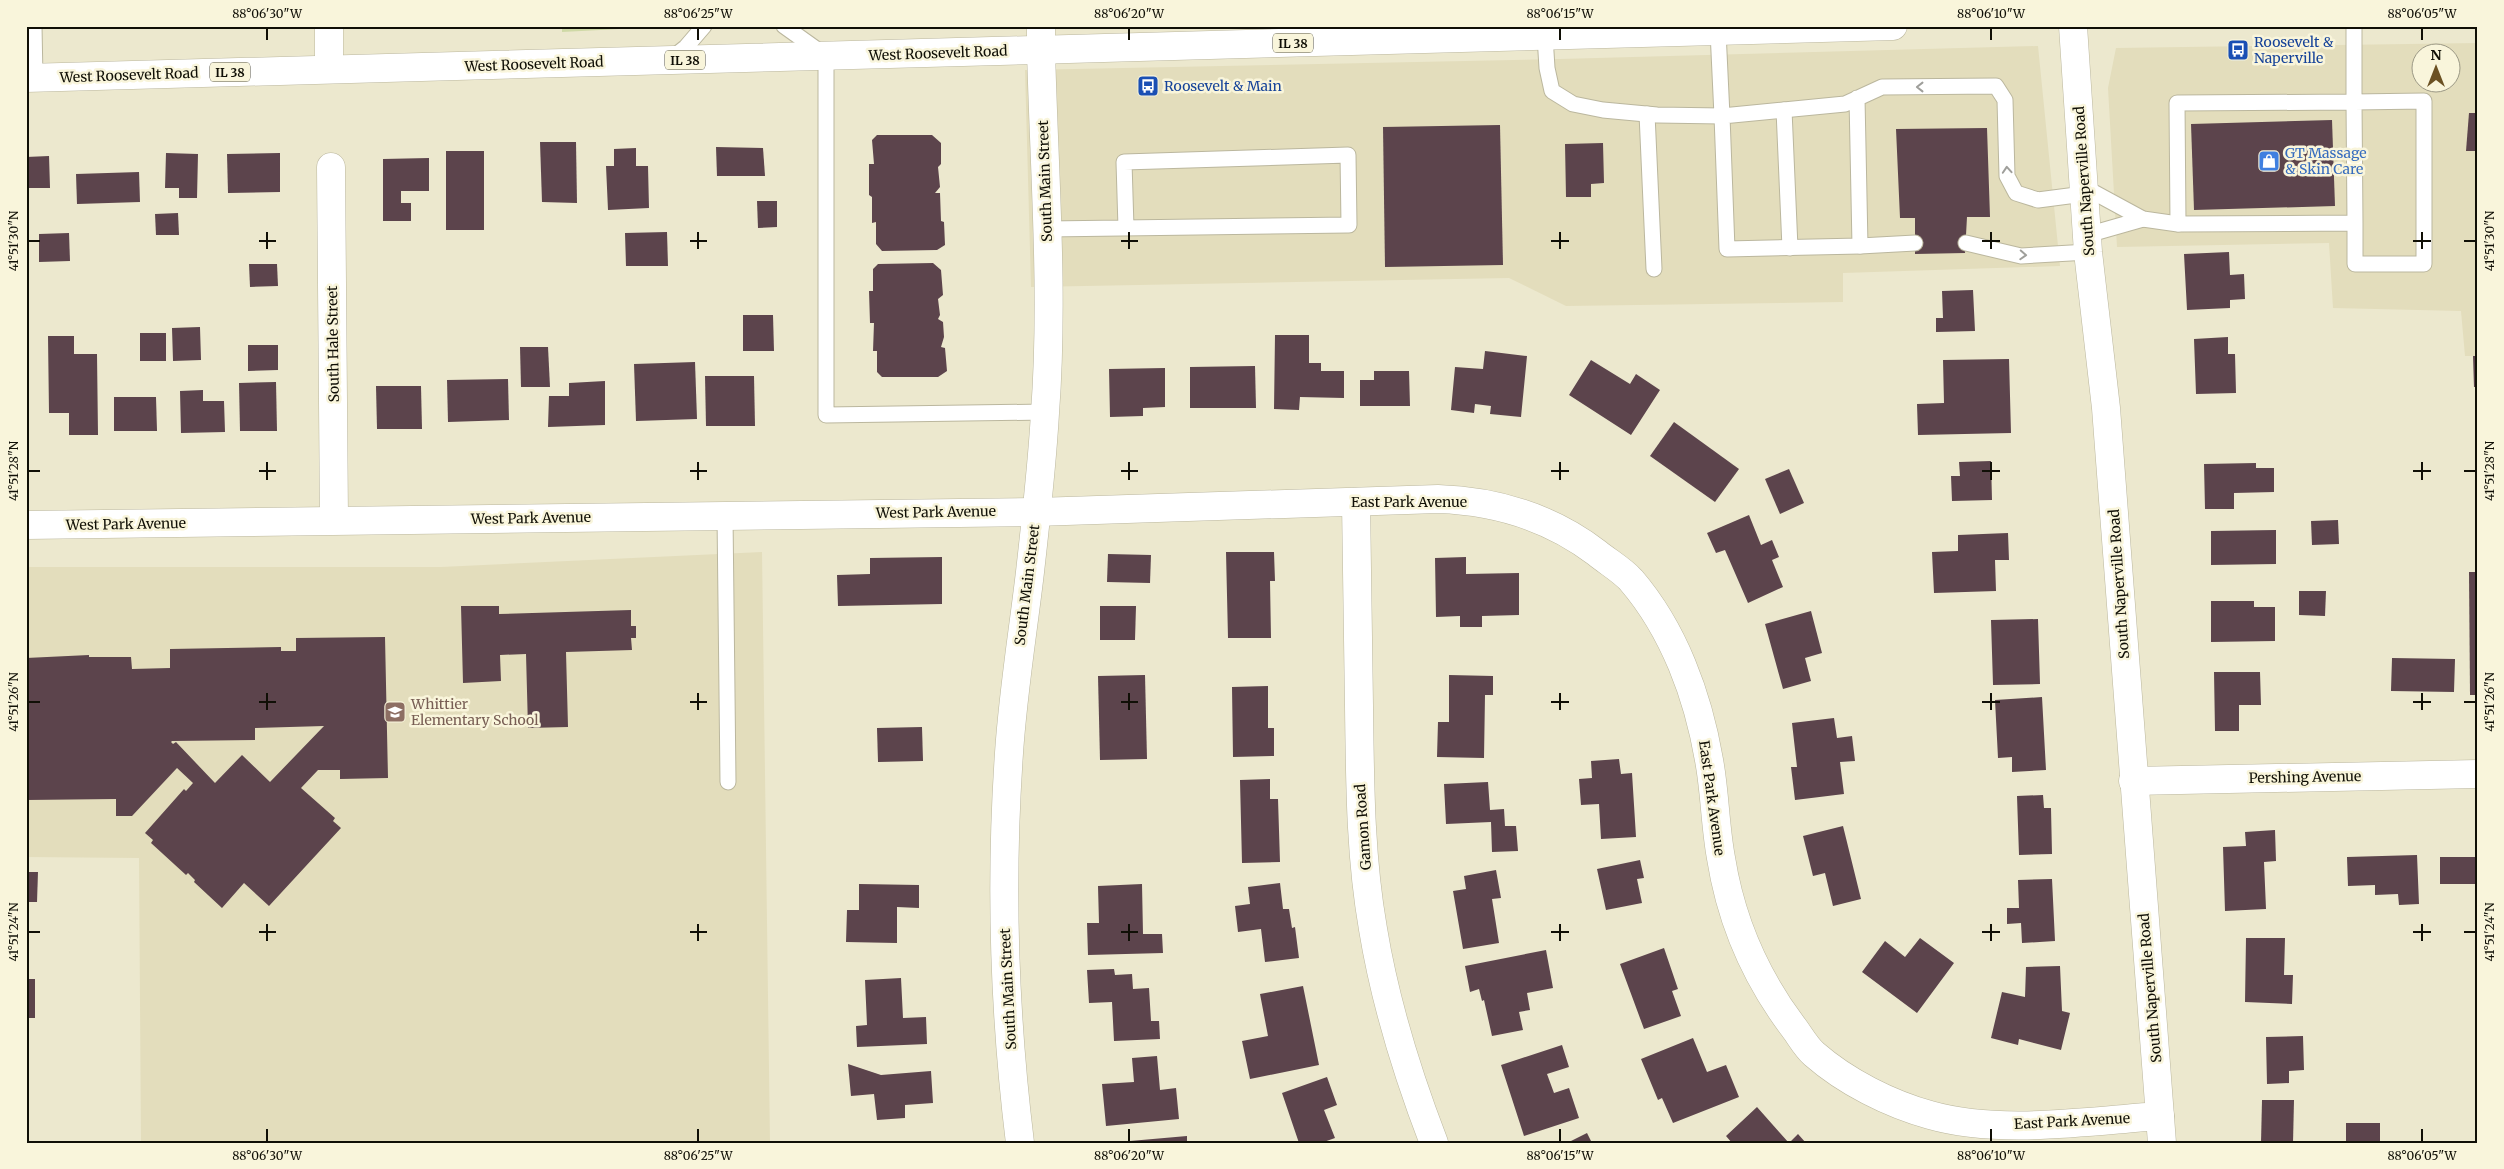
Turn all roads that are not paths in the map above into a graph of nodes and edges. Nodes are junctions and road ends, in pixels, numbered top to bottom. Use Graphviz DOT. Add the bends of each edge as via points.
graph roads {
  1 [pos="34,26"];
  2 [pos="329,26"];
  3 [pos="704,26"];
  4 [pos="784,26"];
  5 [pos="1893,26"];
  6 [pos="2073,26"];
  7 [pos="2354,26"];
  8 [pos="1768,28"];
  9 [pos="1589,31"];
  10 [pos="1718,31"];
  11 [pos="1545,36"];
  12 [pos="1041,38"];
  13 [pos="826,56"];
  14 [pos="669,60"];
  15 [pos="329,69"];
  16 [pos="30,78"];
  17 [pos="1857,98"];
  18 [pos="2354,102"];
  19 [pos="1784,110"];
  20 [pos="1647,114"];
  21 [pos="1722,116"];
  22 [pos="331,167"];
  23 [pos="2084,190"];
  24 [pos="2143,219"];
  25 [pos="2355,223"];
  26 [pos="2178,224"];
  27 [pos="1126,228"];
  28 [pos="1047,229"];
  29 [pos="1915,243"];
  30 [pos="1966,243"];
  31 [pos="2088,243"];
  32 [pos="1860,246"];
  33 [pos="1790,248"];
  34 [pos="1654,268"];
  35 [pos="1045,412"];
  36 [pos="1356,502"];
  37 [pos="1036,512"];
  38 [pos="725,515"];
  39 [pos="334,520"];
  40 [pos="26,525"];
  41 [pos="2478,774"];
  42 [pos="2133,781"];
  43 [pos="728,782"];
  44 [pos="2161,1130"];
  45 [pos="1020,1143"];
  46 [pos="1434,1143"];
  1 -- 16 [label="lane"];
  2 -- 15 [label="street"];
  3 -- 14 [label="lane"];
  4 -- 13 [label="lane"];
  5 -- 8 [label="street, IL 38"];
  6 -- 23 [label="street, South Naperville Road"];
  7 -- 18 [label="lane"];
  8 -- 10 [label="street, IL 38"];
  9 -- 10 [label="street, IL 38"];
  9 -- 11 [label="street, IL 38"];
  10 -- 21 [label="lane"];
  11 -- 12 [label="street, IL 38"];
  11 -- 20 [label="lane" via="1552,90 1573,104"];
  12 -- 13 [label="street, West Roosevelt Road / IL 38"];
  12 -- 28 [label="street, South Main Street"];
  13 -- 14 [label="street, West Roosevelt Road / IL 38"];
  13 -- 35 [label="lane" via="826,415"];
  14 -- 15 [label="street, West Roosevelt Road / IL 38"];
  15 -- 16 [label="street, West Roosevelt Road / IL 38"];
  17 -- 19 [label="lane" via="1845,104"];
  23 -- 17 [label="lane, one-way" via="2038,200 2016,194 2007,176 2005,100 1996,86 1882,87"];
  17 -- 32 [label="lane"];
  18 -- 25 [label="lane"];
  18 -- 25 [label="lane" via="2424,101 2424,264 2355,264"];
  18 -- 26 [label="lane" via="2177,102"];
  19 -- 21 [label="lane"];
  19 -- 33 [label="lane"];
  20 -- 21 [label="lane"];
  20 -- 34 [label="lane"];
  21 -- 33 [label="lane" via="1727,250"];
  22 -- 39 [label="street, South Hale Street"];
  23 -- 24 [label="lane"];
  23 -- 31 [label="street, South Naperville Road"];
  24 -- 26 [label="lane"];
  24 -- 31 [label="lane"];
  25 -- 26 [label="lane"];
  27 -- 27 [label="lane" via="1349,225 1348,155 1124,162"];
  27 -- 28 [label="lane"];
  28 -- 35 [label="street, South Main Street"];
  29 -- 32 [label="lane"];
  30 -- 31 [label="lane, one-way" via="2020,256"];
  31 -- 42 [label="street, South Naperville Road" via="2106,408"];
  32 -- 33 [label="lane"];
  35 -- 37 [label="street, South Main Street"];
  36 -- 37 [label="street, East Park Avenue"];
  36 -- 44 [label="street, East Park Avenue" via="1438,499 1495,505 1538,518 1558,528 1630,579 1664,629 1696,705 1709,759 1721,859 1735,915 1748,950 1775,1003 1813,1053 1866,1090 1930,1116 1961,1122"];
  36 -- 46 [label="street, Gamon Road" via="1360,790 1372,927 1392,1020"];
  37 -- 38 [label="street, West Park Avenue"];
  37 -- 45 [label="street, South Main Street" via="1009,753 1004,880 1006,974"];
  38 -- 39 [label="street, West Park Avenue"];
  38 -- 43 [label="lane"];
  39 -- 40 [label="street, West Park Avenue"];
  41 -- 42 [label="street, Pershing Avenue"];
  42 -- 44 [label="street, South Naperville Road"];
}
